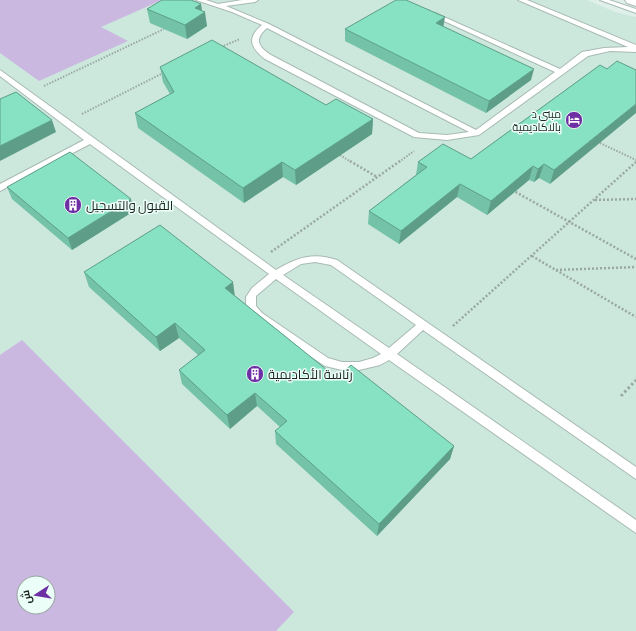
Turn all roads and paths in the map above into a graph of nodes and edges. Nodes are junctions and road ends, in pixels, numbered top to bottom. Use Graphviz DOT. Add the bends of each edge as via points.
graph roads {
  1 [pos="199,0"];
  2 [pos="255,0"];
  3 [pos="521,0"];
  4 [pos="603,0"];
  5 [pos="632,0"];
  6 [pos="636,2"];
  7 [pos="217,6"];
  8 [pos="423,10"];
  9 [pos="636,10"];
  10 [pos="267,25"];
  11 [pos="164,29"];
  12 [pos="258,32"];
  13 [pos="217,49"];
  14 [pos="636,49"];
  15 [pos="165,72"];
  16 [pos="560,72"];
  17 [pos="2,75"];
  18 [pos="29,94"];
  19 [pos="67,121"];
  20 [pos="476,132"];
  21 [pos="417,135"];
  22 [pos="90,140"];
  23 [pos="600,143"];
  24 [pos="340,155"];
  25 [pos="636,161"];
  26 [pos="377,177"];
  27 [pos="0,188"];
  28 [pos="508,188"];
  29 [pos="636,199"];
  30 [pos="594,200"];
  31 [pos="569,223"];
  32 [pos="532,256"];
  33 [pos="636,258"];
  34 [pos="257,261"];
  35 [pos="636,267"];
  36 [pos="556,270"];
  37 [pos="277,275"];
  38 [pos="636,317"];
  39 [pos="423,324"];
  40 [pos="440,337"];
  41 [pos="390,354"];
  42 [pos="636,380"];
  43 [pos="621,396"];
  44 [pos="636,474"];
  45 [pos="636,527"];
  1 -- 7 [label="lane"];
  2 -- 7 [label="lane"];
  3 -- 14 [label="lane"];
  4 -- 9 [label="lane"];
  5 -- 6 [label="street"];
  7 -- 10 [label="lane"];
  8 -- 16 [label="lane"];
  10 -- 12 [label="lane"];
  10 -- 20 [label="lane"];
  11 -- 18 [label="path"];
  12 -- 13 [label="path"];
  12 -- 21 [label="lane" via="255,41 258,50 268,57"];
  14 -- 16 [label="lane" via="604,49 585,54"];
  15 -- 19 [label="path"];
  16 -- 20 [label="lane"];
  17 -- 18 [label="lane"];
  18 -- 19 [label="lane"];
  19 -- 22 [label="lane"];
  20 -- 21 [label="lane" via="458,138 438,139"];
  21 -- 26 [label="path" via="428,141"];
  22 -- 27 [label="lane"];
  22 -- 34 [label="lane"];
  23 -- 25 [label="path"];
  24 -- 26 [label="path"];
  25 -- 30 [label="path"];
  26 -- 34 [label="path"];
  28 -- 31 [label="path"];
  29 -- 30 [label="path"];
  30 -- 31 [label="path"];
  31 -- 32 [label="path"];
  31 -- 33 [label="path"];
  32 -- 36 [label="path"];
  32 -- 40 [label="path"];
  34 -- 37 [label="lane"];
  35 -- 36 [label="path"];
  36 -- 38 [label="path"];
  37 -- 39 [label="lane" via="303,260 319,258 334,262"];
  37 -- 41 [label="lane"];
  37 -- 41 [label="lane" via="257,288 252,295 252,310 258,316 325,362 359,366 376,362"];
  39 -- 40 [label="lane"];
  39 -- 41 [label="lane"];
  40 -- 44 [label="lane"];
  41 -- 45 [label="lane"];
  42 -- 43 [label="path"];
}
